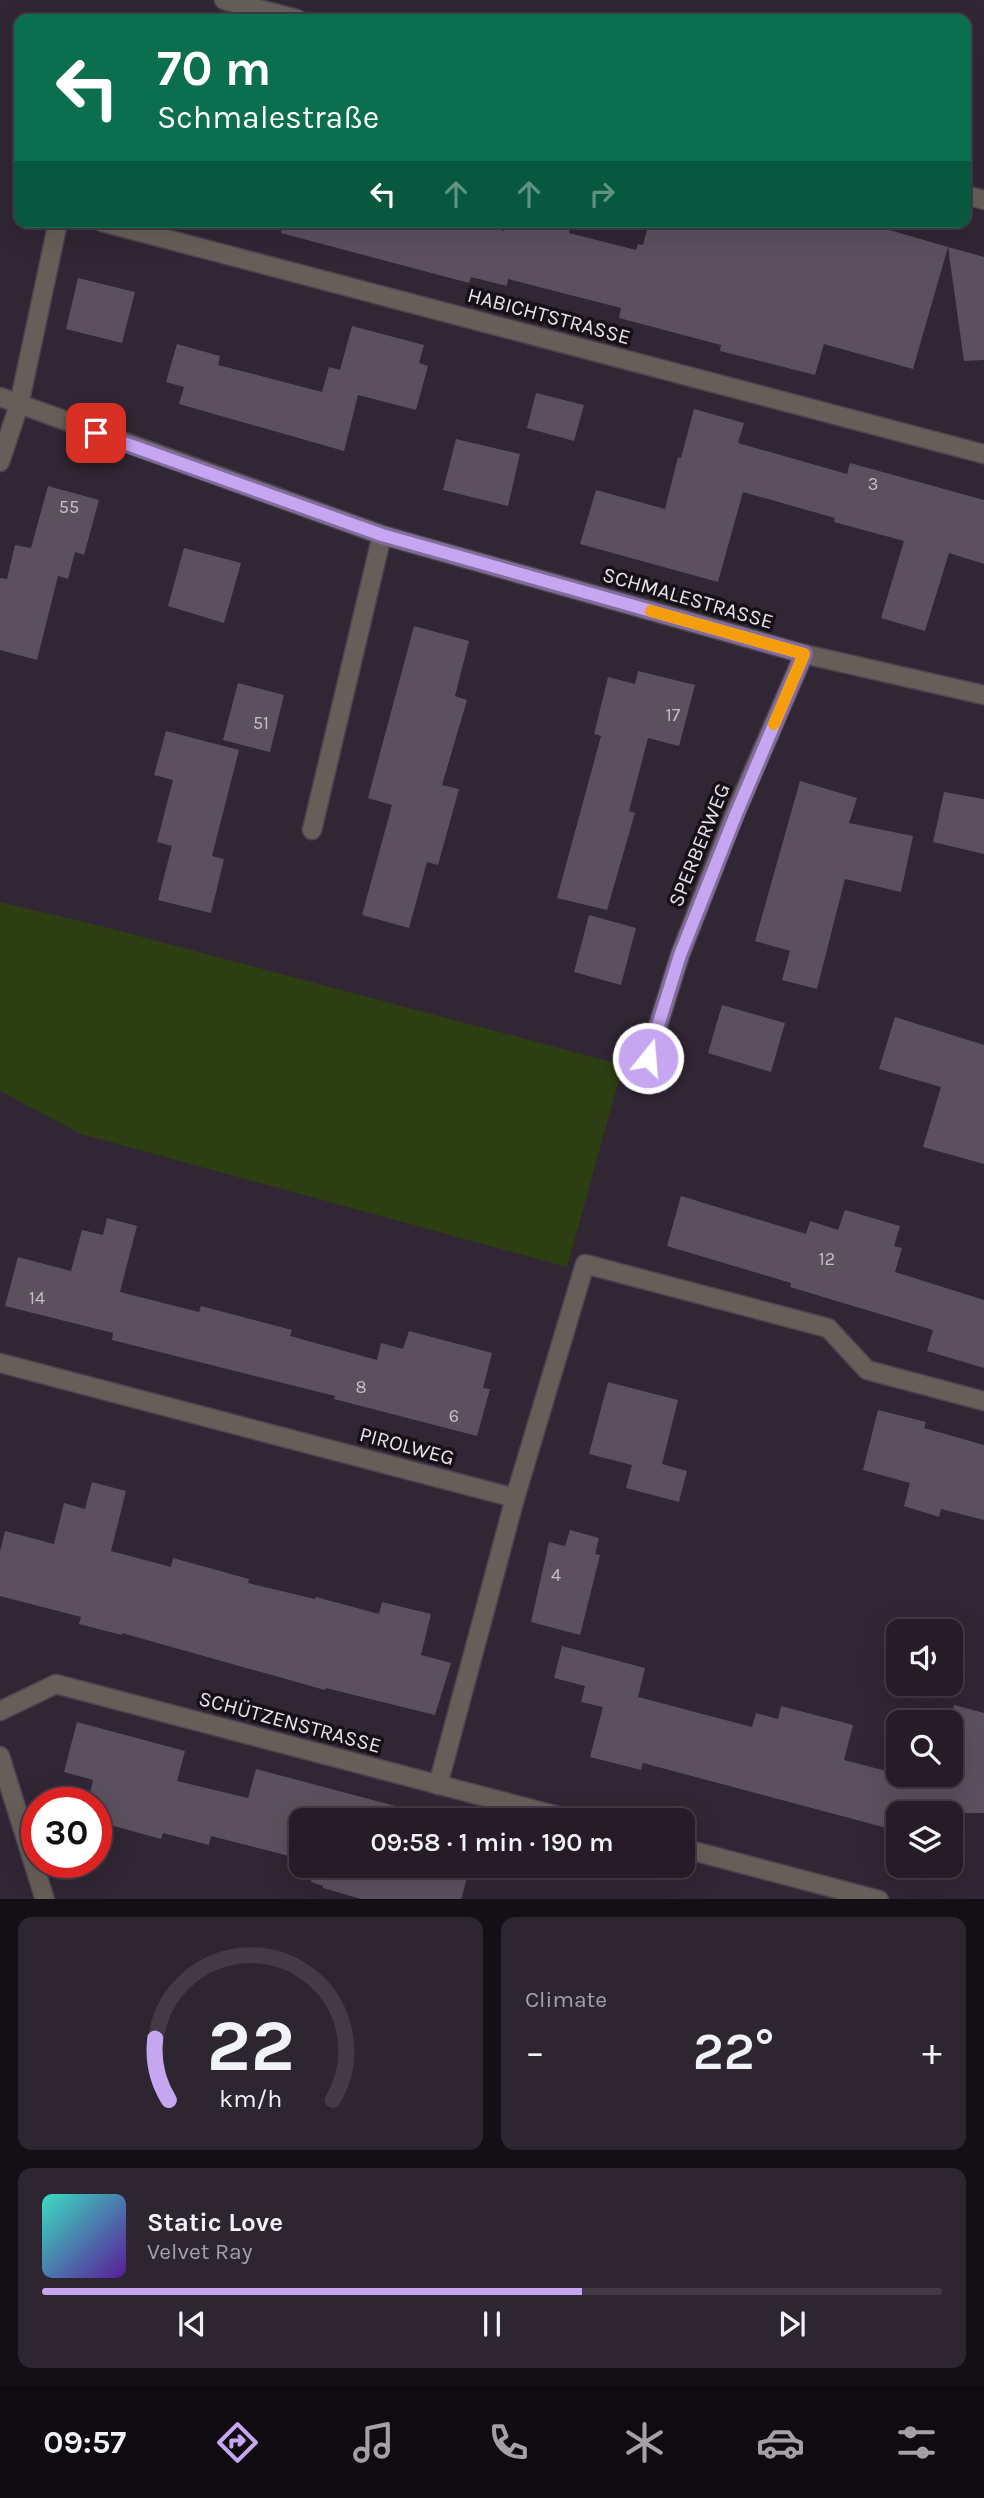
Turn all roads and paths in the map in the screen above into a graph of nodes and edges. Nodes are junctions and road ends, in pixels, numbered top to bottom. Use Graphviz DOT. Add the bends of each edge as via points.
graph roads {
  1 [pos="223,0"];
  2 [pos="278,14"];
  3 [pos="57,228"];
  4 [pos="125,228"];
  5 [pos="0,397"];
  6 [pos="19,405"];
  7 [pos="984,454"];
  8 [pos="0,462"];
  9 [pos="382,535"];
  10 [pos="804,654"];
  11 [pos="984,695"];
  12 [pos="312,830"];
  13 [pos="648,1058"];
  14 [pos="0,1363"];
  15 [pos="984,1401"];
  16 [pos="515,1498"];
  17 [pos="0,1711"];
  18 [pos="0,1756"];
  19 [pos="438,1785"];
  20 [pos="527,1808"];
  21 [pos="695,1852"];
  22 [pos="45,1899"];
  23 [pos="879,1899"];
  1 -- 2 [label="street"];
  3 -- 6 [label="street"];
  4 -- 7 [label="street, HABICHTSTRASSE"];
  5 -- 6 [label="street, SCHMALESTRASSE"];
  6 -- 8 [label="street"];
  6 -- 9 [label="street, SCHMALESTRASSE"];
  9 -- 10 [label="street, SCHMALESTRASSE"];
  9 -- 12 [label="street"];
  10 -- 11 [label="street, SCHMALESTRASSE"];
  10 -- 13 [label="street, SPERBERWEG" via="680,955"];
  14 -- 16 [label="street, PIROLWEG"];
  15 -- 16 [label="street" via="867,1370 828,1328 584,1264"];
  16 -- 19 [label="street"];
  17 -- 19 [label="street, SCHÜTZENSTRASSE" via="56,1684"];
  18 -- 22 [label="street"];
  19 -- 20 [label="street, SCHÜTZENSTRASSE"];
  21 -- 23 [label="street"];
}
